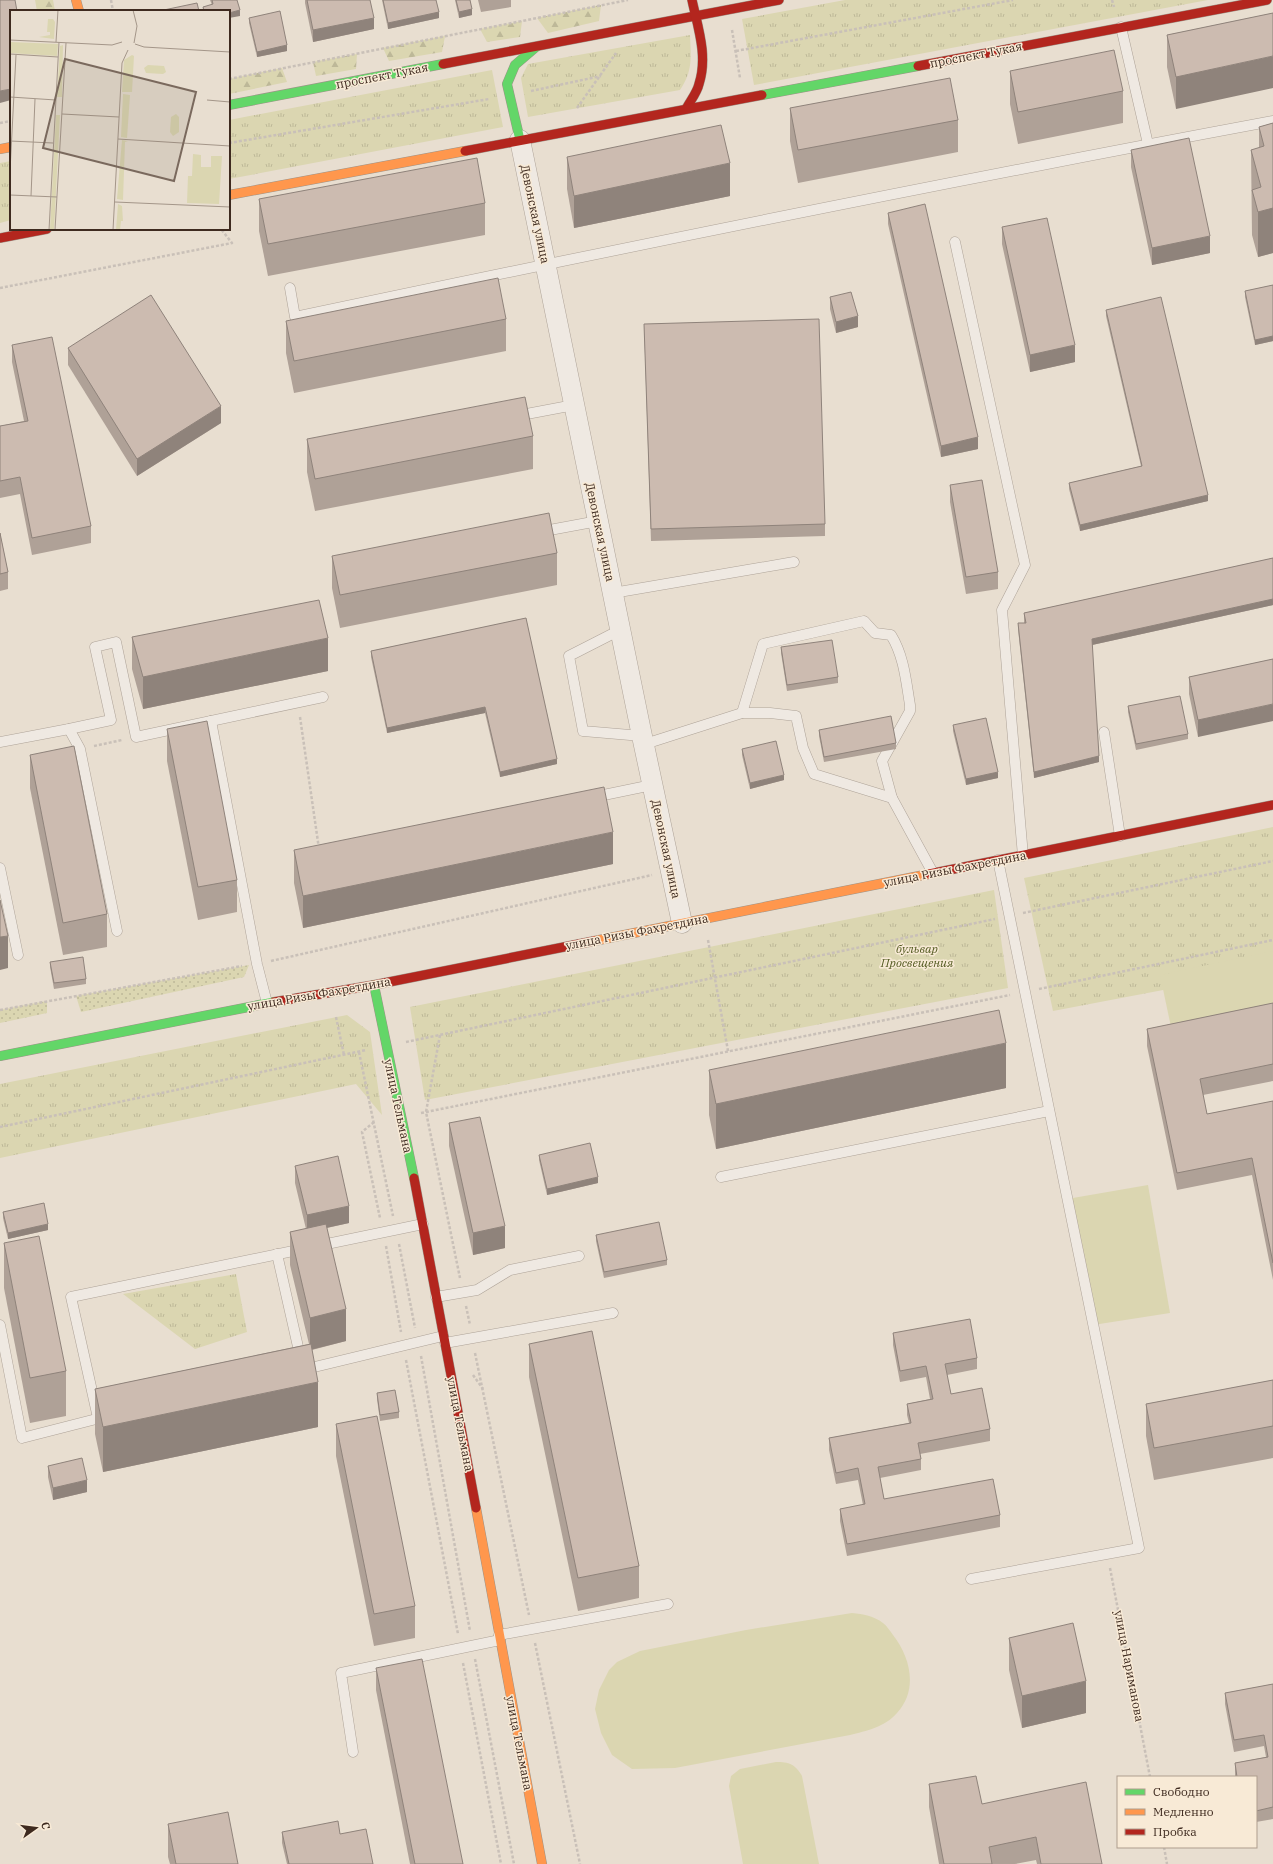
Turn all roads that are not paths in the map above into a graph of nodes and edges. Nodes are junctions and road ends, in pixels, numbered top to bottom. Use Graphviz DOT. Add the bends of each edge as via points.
graph roads {
  1 [pos="76,0"];
  2 [pos="692,0"];
  3 [pos="779,0"];
  4 [pos="1267,0"];
  5 [pos="78,10"];
  6 [pos="695,16"];
  7 [pos="1121,27"];
  8 [pos="536,47"];
  9 [pos="230,105"];
  10 [pos="686,109"];
  11 [pos="1273,121"];
  12 [pos="520,140"];
  13 [pos="1148,144"];
  14 [pos="10,147"];
  15 [pos="0,149"];
  16 [pos="230,195"];
  17 [pos="42,230"];
  18 [pos="0,238"];
  19 [pos="955,242"];
  20 [pos="546,264"];
  21 [pos="290,288"];
  22 [pos="574,405"];
  23 [pos="505,418"];
  24 [pos="598,521"];
  25 [pos="527,535"];
  26 [pos="794,562"];
  27 [pos="613,593"];
  28 [pos="620,630"];
  29 [pos="323,698"];
  30 [pos="742,713"];
  31 [pos="211,721"];
  32 [pos="69,730"];
  33 [pos="1104,732"];
  34 [pos="643,740"];
  35 [pos="0,742"];
  36 [pos="652,785"];
  37 [pos="892,798"];
  38 [pos="583,799"];
  39 [pos="1273,805"];
  40 [pos="1120,836"];
  41 [pos="1023,856"];
  42 [pos="998,860"];
  43 [pos="0,868"];
  44 [pos="933,873"];
  45 [pos="682,923"];
  46 [pos="118,931"];
  47 [pos="18,955"];
  48 [pos="374,985"];
  49 [pos="267,1004"];
  50 [pos="0,1056"];
  51 [pos="1049,1111"];
  52 [pos="720,1177"];
  53 [pos="423,1224"];
  54 [pos="277,1254"];
  55 [pos="579,1256"];
  56 [pos="436,1297"];
  57 [pos="613,1313"];
  58 [pos="0,1325"];
  59 [pos="444,1340"];
  60 [pos="121,1413"];
  61 [pos="98,1418"];
  62 [pos="971,1579"];
  63 [pos="668,1604"];
  64 [pos="499,1637"];
  65 [pos="353,1752"];
  66 [pos="542,1864"];
  1 -- 5 [label="main road"];
  2 -- 6 [label="main road"];
  3 -- 6 [label="main road, проспект Тукая"];
  4 -- 7 [label="main road, проспект Тукая"];
  6 -- 8 [label="main road, проспект Тукая"];
  6 -- 10 [label="main road" via="702,46 703,71"];
  7 -- 10 [label="main road, проспект Тукая"];
  7 -- 13 [label="lane"];
  8 -- 9 [label="main road, проспект Тукая"];
  8 -- 12 [label="main road, проспект Тукая" via="515,65 507,84"];
  10 -- 12 [label="main road, проспект Тукая"];
  11 -- 13 [label="lane"];
  12 -- 16 [label="main road, проспект Тукая"];
  12 -- 20 [label="street, Девонская улица"];
  13 -- 20 [label="lane"];
  14 -- 15 [label="main road"];
  17 -- 18 [label="main road"];
  19 -- 41 [label="lane" via="1025,565 1002,610"];
  20 -- 21 [label="lane" via="295,316"];
  20 -- 22 [label="street, Девонская улица"];
  22 -- 23 [label="lane"];
  22 -- 24 [label="street, Девонская улица"];
  24 -- 25 [label="lane"];
  24 -- 27 [label="street, Девонская улица"];
  26 -- 27 [label="lane"];
  27 -- 28 [label="street, Девонская улица"];
  28 -- 34 [label="street, Девонская улица"];
  28 -- 34 [label="lane" via="569,656 584,731"];
  29 -- 31 [label="lane"];
  30 -- 34 [label="lane"];
  30 -- 37 [label="lane" via="796,716 803,748 814,774"];
  30 -- 37 [label="lane" via="763,644 864,621 875,633 891,635 901,657 910,706 910,711 882,761"];
  31 -- 32 [label="lane" via="136,737 116,642 96,647 111,720"];
  31 -- 49 [label="lane" via="257,964"];
  32 -- 35 [label="lane"];
  32 -- 46 [label="lane" via="80,749"];
  33 -- 40 [label="lane"];
  34 -- 36 [label="street, Девонская улица"];
  36 -- 38 [label="lane"];
  36 -- 45 [label="street, Девонская улица"];
  37 -- 44 [label="lane"];
  39 -- 40 [label="main road, улица Ризы Фахретдина"];
  40 -- 41 [label="main road, улица Ризы Фахретдина"];
  41 -- 42 [label="main road, улица Ризы Фахретдина"];
  42 -- 44 [label="main road, улица Ризы Фахретдина"];
  42 -- 51 [label="lane"];
  43 -- 47 [label="lane"];
  44 -- 45 [label="main road, улица Ризы Фахретдина"];
  45 -- 48 [label="main road, улица Ризы Фахретдина"];
  48 -- 49 [label="main road, улица Ризы Фахретдина"];
  48 -- 53 [label="main road, улица Тельмана"];
  49 -- 50 [label="main road, улица Ризы Фахретдина"];
  51 -- 52 [label="lane"];
  51 -- 62 [label="lane" via="1139,1548"];
  53 -- 54 [label="lane"];
  53 -- 56 [label="main road, улица Тельмана"];
  54 -- 59 [label="lane" via="300,1371 403,1346"];
  54 -- 61 [label="lane" via="71,1297"];
  55 -- 56 [label="lane" via="510,1270 477,1290"];
  56 -- 59 [label="main road, улица Тельмана"];
  57 -- 59 [label="lane" via="472,1338"];
  58 -- 61 [label="lane" via="22,1438"];
  59 -- 64 [label="main road, улица Тельмана"];
  60 -- 61 [label="lane"];
  63 -- 64 [label="lane"];
  64 -- 65 [label="lane" via="341,1673"];
  64 -- 66 [label="main road, улица Тельмана"];
}
